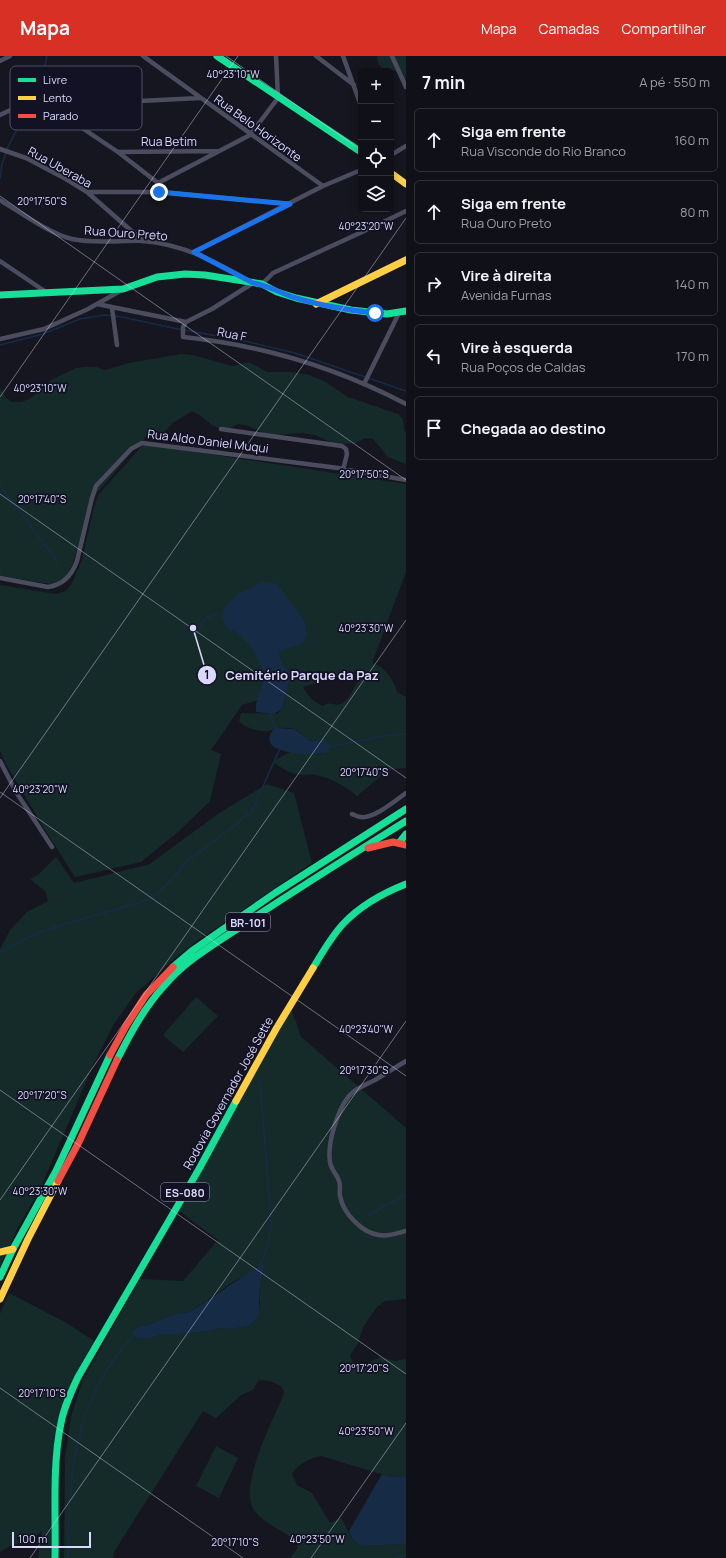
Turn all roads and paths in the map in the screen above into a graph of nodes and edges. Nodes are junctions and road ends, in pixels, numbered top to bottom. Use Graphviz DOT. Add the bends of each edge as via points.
graph roads {
  1 [pos="10,56"];
  2 [pos="142,56"];
  3 [pos="217,56"];
  4 [pos="276,56"];
  5 [pos="316,56"];
  6 [pos="343,56"];
  7 [pos="392,56"];
  8 [pos="0,61"];
  9 [pos="354,85"];
  10 [pos="406,87"];
  11 [pos="200,98"];
  12 [pos="278,98"];
  13 [pos="142,101"];
  14 [pos="360,104"];
  15 [pos="10,110"];
  16 [pos="0,115"];
  17 [pos="85,130"];
  18 [pos="250,135"];
  19 [pos="406,146"];
  20 [pos="0,149"];
  21 [pos="358,150"];
  22 [pos="220,151"];
  23 [pos="118,152"];
  24 [pos="394,153"];
  25 [pos="358,171"];
  26 [pos="394,175"];
  27 [pos="158,183"];
  28 [pos="406,184"];
  29 [pos="323,186"];
  30 [pos="87,192"];
  31 [pos="159,192"];
  32 [pos="0,200"];
  33 [pos="290,204"];
  34 [pos="406,211"];
  35 [pos="143,241"];
  36 [pos="194,252"];
  37 [pos="406,260"];
  38 [pos="0,261"];
  39 [pos="253,283"];
  40 [pos="262,284"];
  41 [pos="124,290"];
  42 [pos="47,293"];
  43 [pos="0,296"];
  44 [pos="97,304"];
  45 [pos="316,304"];
  46 [pos="112,308"];
  47 [pos="403,312"];
  48 [pos="186,322"];
  49 [pos="0,339"];
  50 [pos="117,345"];
  51 [pos="364,384"];
  52 [pos="406,404"];
  53 [pos="221,429"];
  54 [pos="343,470"];
  55 [pos="406,480"];
  56 [pos="0,578"];
  57 [pos="0,761"];
  58 [pos="406,793"];
  59 [pos="406,809"];
  60 [pos="406,813"];
  61 [pos="352,814"];
  62 [pos="406,821"];
  63 [pos="406,834"];
  64 [pos="384,835"];
  65 [pos="399,843"];
  66 [pos="52,847"];
  67 [pos="356,852"];
  68 [pos="406,884"];
  69 [pos="406,1061"];
  70 [pos="406,1231"];
  71 [pos="13,1249"];
  72 [pos="0,1252"];
  73 [pos="0,1277"];
  74 [pos="0,1299"];
  75 [pos="55,1558"];
  1 -- 8 [label="street"];
  2 -- 11 [label="street, Rua Belo Horizonte"];
  3 -- 12 [label="main road"];
  4 -- 12 [label="street"];
  5 -- 9 [label="street"];
  6 -- 9 [label="street"];
  7 -- 10 [label="street"];
  9 -- 14 [label="street"];
  11 -- 13 [label="street"];
  11 -- 18 [label="street, Rua Belo Horizonte"];
  12 -- 18 [label="street"];
  12 -- 21 [label="main road"];
  15 -- 16 [label="street"];
  17 -- 23 [label="street"];
  18 -- 22 [label="street"];
  18 -- 29 [label="street, Rua Belo Horizonte"];
  19 -- 24 [label="street"];
  20 -- 30 [label="street, Rua Uberaba" via="26,158"];
  22 -- 23 [label="street, Rua Betim"];
  22 -- 27 [label="street"];
  23 -- 27 [label="street"];
  25 -- 29 [label="street"];
  26 -- 28 [label="main road"];
  27 -- 31 [label="street"];
  29 -- 33 [label="street"];
  30 -- 31 [label="street"];
  30 -- 35 [label="street, Rua Uberaba"];
  31 -- 33 [label="street"];
  32 -- 35 [label="street, Rua Ouro Preto" via="54,232 73,239"];
  33 -- 36 [label="street"];
  34 -- 40 [label="street" via="273,273"];
  35 -- 36 [label="street, Rua Ouro Preto"];
  36 -- 39 [label="street, Rua Ouro Preto"];
  37 -- 45 [label="main road"];
  38 -- 42 [label="street"];
  39 -- 40 [label="main road"];
  39 -- 41 [label="main road" via="185,274 157,278"];
  39 -- 48 [label="street, Rua F"];
  40 -- 45 [label="main road"];
  41 -- 42 [label="main road"];
  41 -- 44 [label="street"];
  42 -- 43 [label="main road"];
  44 -- 46 [label="street"];
  44 -- 49 [label="street" via="44,329"];
  45 -- 47 [label="main road" via="375,313"];
  46 -- 48 [label="street"];
  46 -- 50 [label="street"];
  47 -- 51 [label="street"];
  48 -- 51 [label="street, Rua F" via="183,337 207,339 281,355"];
  51 -- 52 [label="street"];
  53 -- 54 [label="street" via="342,446 346,449"];
  54 -- 55 [label="street, Rua Aldo Daniel Muqui"];
  54 -- 56 [label="street, Rua Aldo Daniel Muqui" via="148,443 136,444 96,486 74,569 64,582 48,587"];
  57 -- 66 [label="street" via="16,792"];
  58 -- 61 [label="street" via="375,814 367,817"];
  59 -- 71 [label="main road, BR-101" via="230,924 193,950 158,982 137,1008 106,1063 56,1171"];
  60 -- 64 [label="main road" via="385,827"];
  62 -- 64 [label="main road, BR-101"];
  63 -- 65 [label="main road"];
  64 -- 65 [label="main road"];
  64 -- 67 [label="main road, BR-101"];
  65 -- 67 [label="main road" via="381,844"];
  67 -- 74 [label="main road, BR-101" via="279,900 183,966 165,984 121,1050 71,1157 16,1261"];
  68 -- 75 [label="main road, Rodovia Governador José Sette / ES-080" via="387,891 352,916 327,945 276,1029 199,1169 78,1377 68,1399 58,1440"];
  69 -- 70 [label="street" via="357,1089 348,1097 335,1122 330,1162 340,1182 340,1196 345,1210 354,1221 380,1236"];
  71 -- 72 [label="main road"];
  71 -- 73 [label="main road, BR-101"];
}
